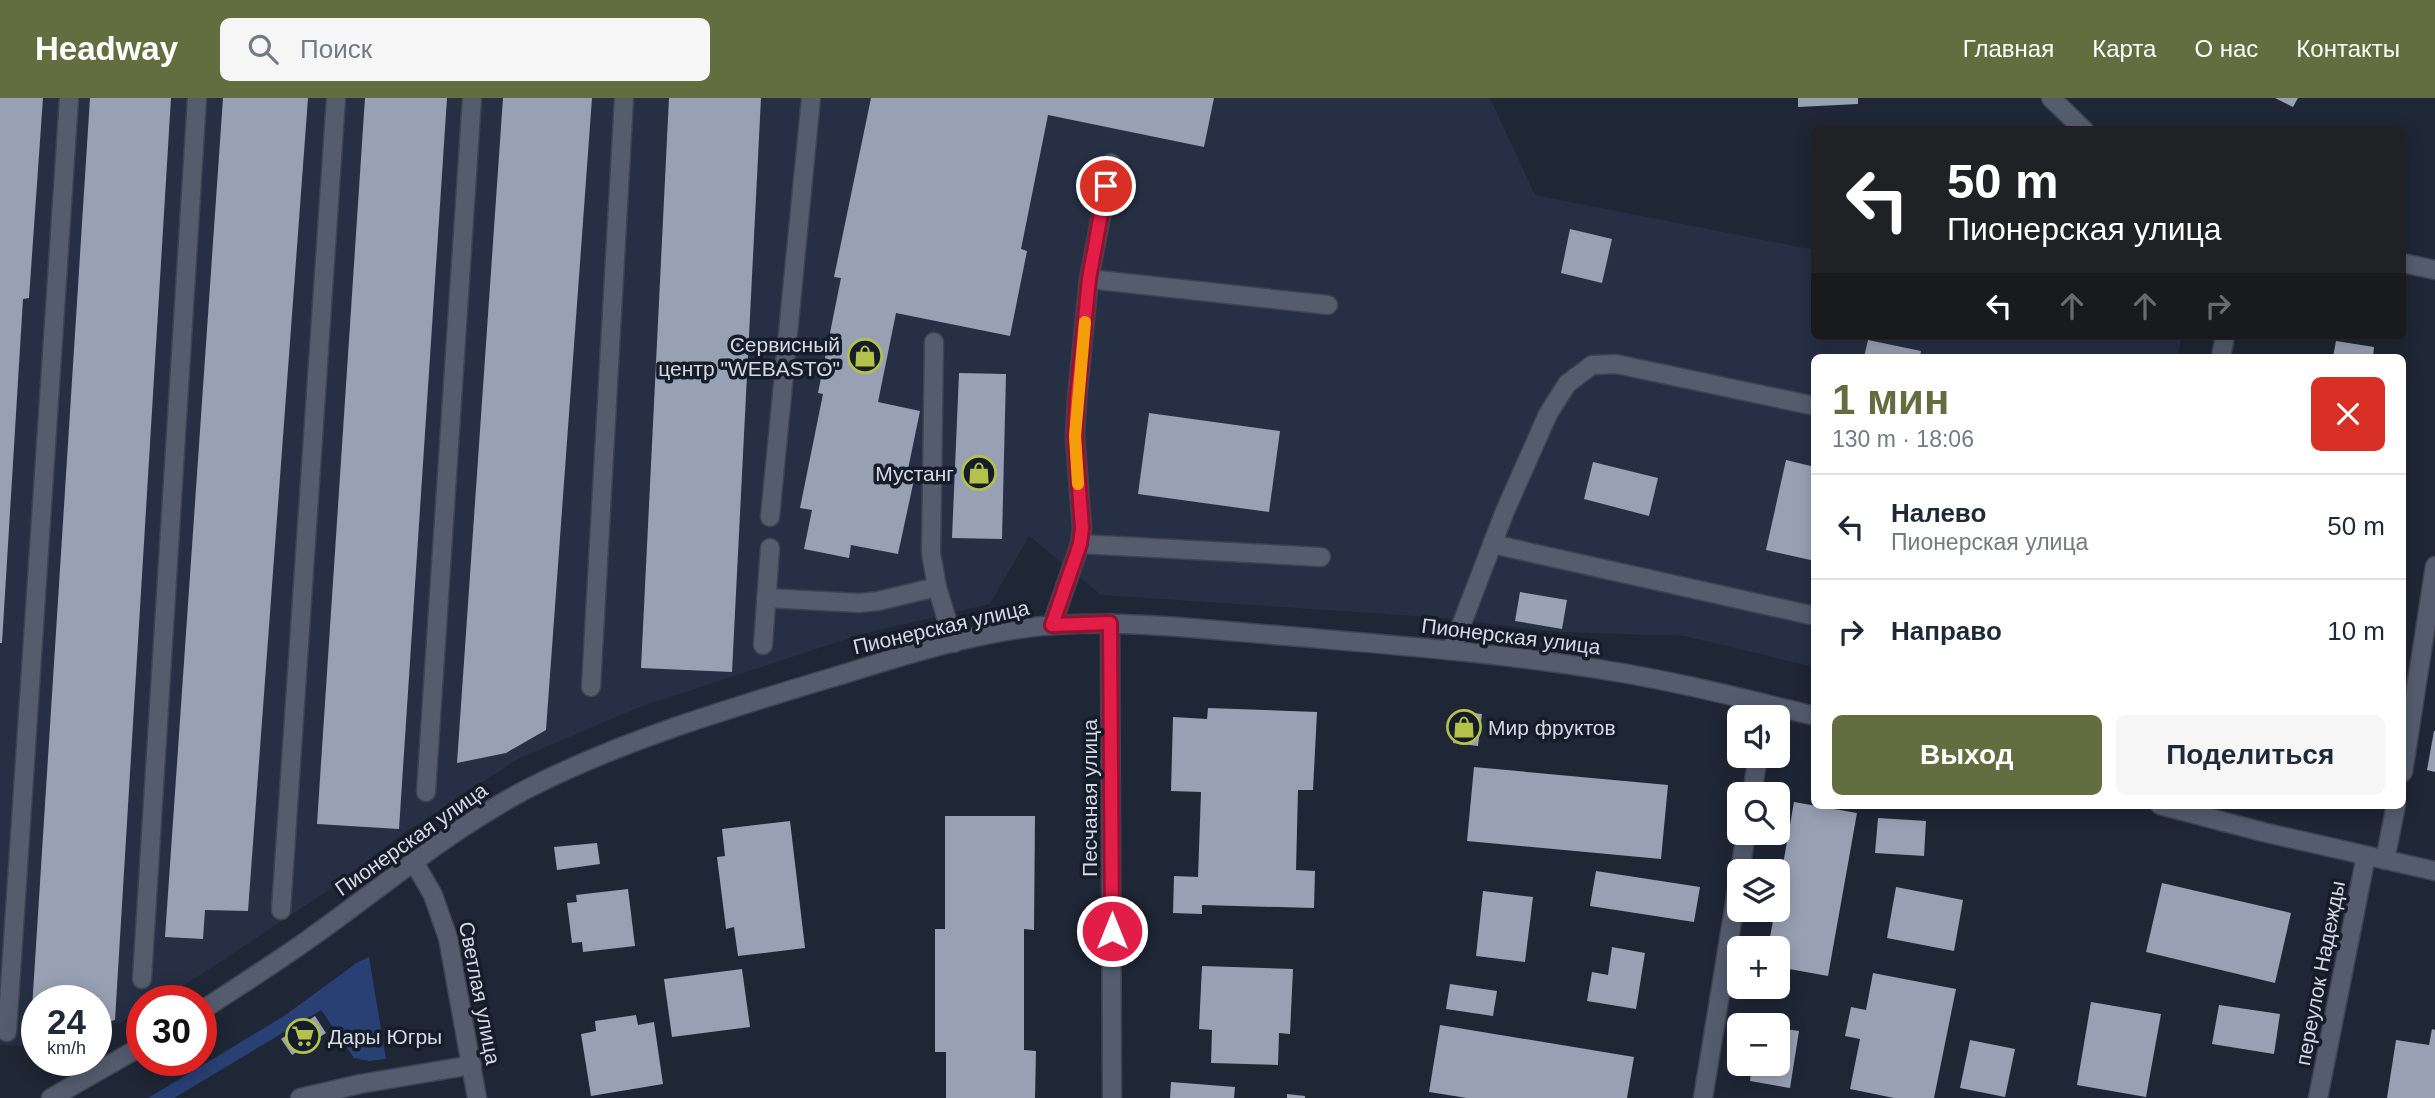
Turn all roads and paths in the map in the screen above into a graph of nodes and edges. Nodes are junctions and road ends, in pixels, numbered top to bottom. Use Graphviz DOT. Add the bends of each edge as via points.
graph roads {
  1 [pos="69,98"];
  2 [pos="197,98"];
  3 [pos="336,98"];
  4 [pos="472,98"];
  5 [pos="624,98"];
  6 [pos="811,98"];
  7 [pos="2051,98"];
  8 [pos="2080,126"];
  9 [pos="1111,163"];
  10 [pos="2406,264"];
  11 [pos="2435,271"];
  12 [pos="1089,279"];
  13 [pos="1328,305"];
  14 [pos="934,342"];
  15 [pos="1811,405"];
  16 [pos="770,517"];
  17 [pos="1080,544"];
  18 [pos="1492,544"];
  19 [pos="770,548"];
  20 [pos="1321,557"];
  21 [pos="2435,566"];
  22 [pos="937,587"];
  23 [pos="766,598"];
  24 [pos="1811,616"];
  25 [pos="1110,623"];
  26 [pos="1052,625"];
  27 [pos="954,643"];
  28 [pos="763,645"];
  29 [pos="1452,649"];
  30 [pos="591,687"];
  31 [pos="1744,705"];
  32 [pos="1790,713"];
  33 [pos="1811,716"];
  34 [pos="2406,753"];
  35 [pos="426,792"];
  36 [pos="2176,809"];
  37 [pos="2395,809"];
  38 [pos="2366,856"];
  39 [pos="2385,860"];
  40 [pos="414,862"];
  41 [pos="2435,871"];
  42 [pos="281,910"];
  43 [pos="1732,922"];
  44 [pos="142,979"];
  45 [pos="217,1000"];
  46 [pos="6,1032"];
  47 [pos="126,1055"];
  48 [pos="472,1065"];
  49 [pos="51,1098"];
  50 [pos="300,1098"];
  51 [pos="477,1098"];
  52 [pos="1112,1098"];
  53 [pos="1703,1098"];
  54 [pos="2318,1098"];
  1 -- 46 [label="street"];
  2 -- 44 [label="street"];
  3 -- 42 [label="street"];
  4 -- 35 [label="street"];
  5 -- 30 [label="street"];
  6 -- 16 [label="street"];
  7 -- 8 [label="street"];
  9 -- 12 [label="street"];
  10 -- 11 [label="street"];
  12 -- 13 [label="street"];
  12 -- 17 [label="street" via="1075,436"];
  14 -- 22 [label="street" via="930,534"];
  15 -- 18 [label="street" via="1616,364 1592,365 1567,384 1548,414"];
  17 -- 20 [label="street"];
  17 -- 26 [label="street"];
  18 -- 24 [label="street"];
  18 -- 29 [label="street"];
  19 -- 23 [label="street"];
  21 -- 34 [label="street"];
  22 -- 23 [label="street" via="859,603"];
  22 -- 27 [label="street"];
  23 -- 28 [label="street"];
  25 -- 26 [label="street, Пионерская улица"];
  25 -- 29 [label="street, Пионерская улица"];
  25 -- 52 [label="street, Песчаная улица"];
  26 -- 27 [label="street, Пионерская улица"];
  27 -- 40 [label="street, Пионерская улица" via="793,690 575,766 526,789"];
  29 -- 31 [label="street, Пионерская улица" via="1607,670"];
  32 -- 33 [label="street, Пионерская улица"];
  36 -- 38 [label="street"];
  37 -- 39 [label="street"];
  38 -- 39 [label="street"];
  38 -- 54 [label="street, переулок Надежды"];
  39 -- 41 [label="street"];
  40 -- 45 [label="street, Пионерская улица"];
  40 -- 48 [label="street, Светлая улица" via="442,917"];
  43 -- 53 [label="street"];
  47 -- 49 [label="street"];
  48 -- 50 [label="street"];
  48 -- 51 [label="street, Светлая улица"];
}
